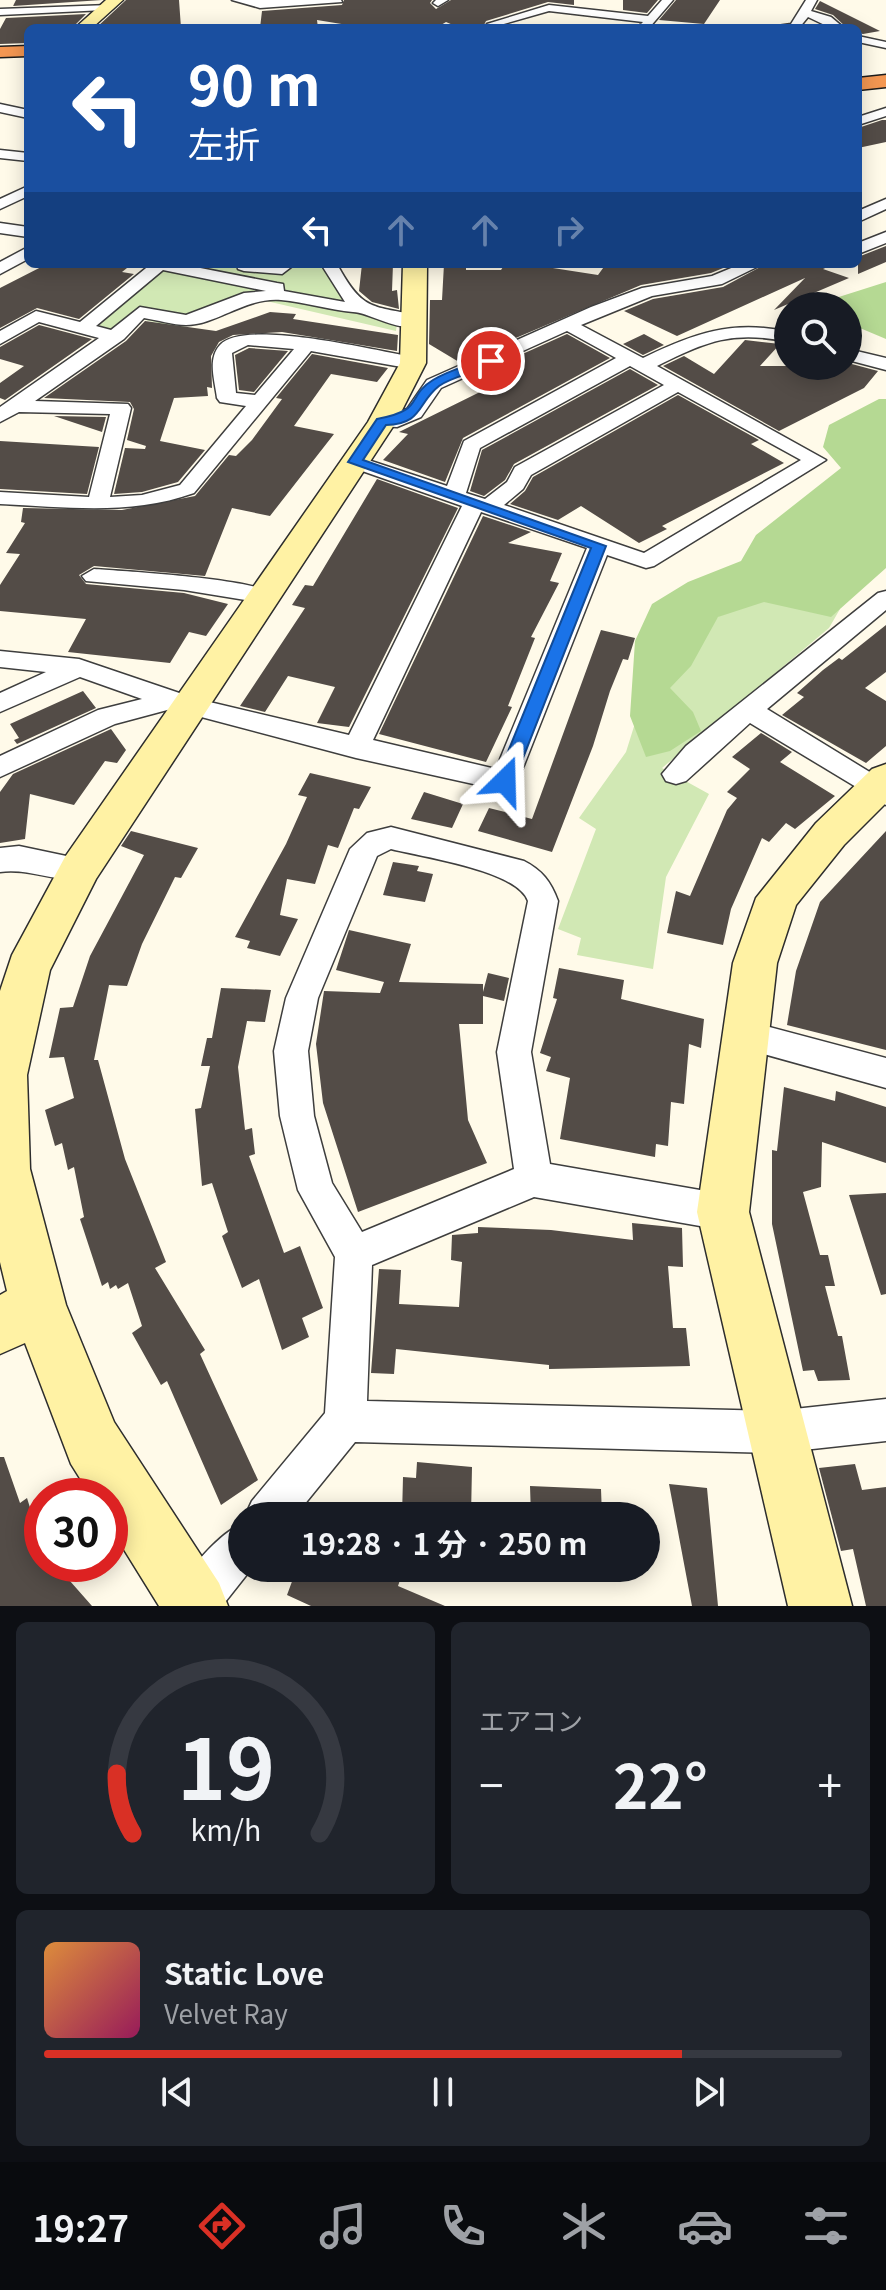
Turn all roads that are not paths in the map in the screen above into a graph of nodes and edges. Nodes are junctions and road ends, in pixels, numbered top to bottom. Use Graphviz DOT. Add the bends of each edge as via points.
graph roads {
  1 [pos="237,0"];
  2 [pos="668,0"];
  3 [pos="812,0"];
  4 [pos="110,4"];
  5 [pos="337,4"];
  6 [pos="0,12"];
  7 [pos="806,13"];
  8 [pos="88,24"];
  9 [pos="493,24"];
  10 [pos="645,24"];
  11 [pos="799,24"];
  12 [pos="833,24"];
  13 [pos="862,40"];
  14 [pos="886,45"];
  15 [pos="24,51"];
  16 [pos="0,52"];
  17 [pos="886,81"];
  18 [pos="862,84"];
  19 [pos="0,108"];
  20 [pos="886,112"];
  21 [pos="24,113"];
  22 [pos="862,120"];
  23 [pos="0,154"];
  24 [pos="24,157"];
  25 [pos="24,192"];
  26 [pos="886,203"];
  27 [pos="0,205"];
  28 [pos="862,213"];
  29 [pos="0,228"];
  30 [pos="24,231"];
  31 [pos="886,237"];
  32 [pos="862,247"];
  33 [pos="24,254"];
  34 [pos="168,268"];
  35 [pos="187,268"];
  36 [pos="332,268"];
  37 [pos="415,268"];
  38 [pos="745,268"];
  39 [pos="0,269"];
  40 [pos="280,295"];
  41 [pos="357,306"];
  42 [pos="414,320"];
  43 [pos="569,325"];
  44 [pos="83,328"];
  45 [pos="774,333"];
  46 [pos="108,338"];
  47 [pos="0,339"];
  48 [pos="307,345"];
  49 [pos="862,358"];
  50 [pos="637,361"];
  51 [pos="413,363"];
  52 [pos="886,364"];
  53 [pos="678,385"];
  54 [pos="257,401"];
  55 [pos="9,411"];
  56 [pos="382,422"];
  57 [pos="355,462"];
  58 [pos="2,501"];
  59 [pos="98,502"];
  60 [pos="472,502"];
  61 [pos="599,546"];
  62 [pos="94,576"];
  63 [pos="264,596"];
  64 [pos="886,598"];
  65 [pos="0,659"];
  66 [pos="79,667"];
  67 [pos="0,703"];
  68 [pos="182,703"];
  69 [pos="750,711"];
  70 [pos="356,748"];
  71 [pos="0,767"];
  72 [pos="676,774"];
  73 [pos="883,787"];
  74 [pos="0,860"];
  75 [pos="80,869"];
  76 [pos="743,1035"];
  77 [pos="886,1073"];
  78 [pos="534,1179"];
  79 [pos="723,1212"];
  80 [pos="354,1254"];
  81 [pos="19,1316"];
  82 [pos="886,1420"];
  83 [pos="345,1421"];
  84 [pos="776,1432"];
  85 [pos="278,1502"];
  86 [pos="228,1564"];
  87 [pos="195,1605"];
  88 [pos="820,1606"];
  1 -- 5 [label="street" via="260,5"];
  2 -- 10 [label="street"];
  3 -- 7 [label="street"];
  4 -- 6 [label="street"];
  4 -- 8 [label="street"];
  7 -- 11 [label="street"];
  7 -- 12 [label="street"];
  9 -- 10 [label="street" via="549,8"];
  13 -- 14 [label="street"];
  15 -- 16 [label="highway"];
  17 -- 18 [label="highway"];
  19 -- 21 [label="street"];
  20 -- 22 [label="street"];
  23 -- 24 [label="street"];
  25 -- 27 [label="street"];
  26 -- 28 [label="street"];
  29 -- 30 [label="street"];
  31 -- 32 [label="street"];
  33 -- 39 [label="street"];
  34 -- 44 [label="street"];
  35 -- 40 [label="street" via="272,285"];
  36 -- 41 [label="street"];
  37 -- 42 [label="street"];
  38 -- 43 [label="street" via="716,280 648,292"];
  40 -- 41 [label="street" via="340,308"];
  40 -- 46 [label="street" via="250,297 187,320 140,312"];
  41 -- 42 [label="street" via="378,318"];
  42 -- 51 [label="street"];
  43 -- 50 [label="street"];
  43 -- 56 [label="street" via="434,384 414,413"];
  44 -- 46 [label="street"];
  44 -- 47 [label="street" via="36,316"];
  45 -- 50 [label="street" via="754,328 705,335"];
  46 -- 55 [label="street"];
  48 -- 51 [label="street"];
  48 -- 54 [label="street"];
  48 -- 54 [label="street" via="258,337 226,347 222,354 227,398"];
  49 -- 52 [label="street"];
  50 -- 53 [label="street"];
  50 -- 60 [label="street" via="471,445"];
  51 -- 56 [label="street"];
  53 -- 60 [label="street" via="522,471 516,485"];
  53 -- 61 [label="street" via="816,460 646,561"];
  54 -- 59 [label="street" via="187,489 161,500"];
  55 -- 59 [label="street" via="121,408"];
  56 -- 57 [label="street"];
  57 -- 60 [label="street"];
  57 -- 63 [label="street"];
  58 -- 59 [label="street"];
  60 -- 61 [label="street"];
  60 -- 70 [label="street"];
  61 -- 70 [label="street" via="505,781"];
  62 -- 63 [label="street"];
  63 -- 68 [label="street"];
  64 -- 69 [label="street"];
  65 -- 66 [label="street"];
  66 -- 67 [label="street"];
  66 -- 68 [label="street"];
  68 -- 70 [label="street"];
  68 -- 71 [label="street" via="107,717"];
  68 -- 75 [label="street"];
  69 -- 72 [label="street"];
  69 -- 73 [label="street"];
  73 -- 76 [label="street" via="830,834 777,898 755,963"];
  74 -- 75 [label="street" via="19,857"];
  75 -- 81 [label="street" via="28,969 3,1075 4,1169"];
  76 -- 77 [label="street"];
  76 -- 79 [label="street"];
  78 -- 79 [label="street"];
  78 -- 80 [label="street"];
  78 -- 80 [label="street" via="514,1052 543,901 539,888 514,869 391,838 377,841 365,849 302,998 291,1051 297,1116 316,1190"];
  79 -- 84 [label="street"];
  80 -- 83 [label="street"];
  81 -- 87 [label="street"];
  82 -- 84 [label="street"];
  83 -- 84 [label="street"];
  83 -- 85 [label="street"];
  84 -- 88 [label="street"];
  86 -- 87 [label="street"];
}
